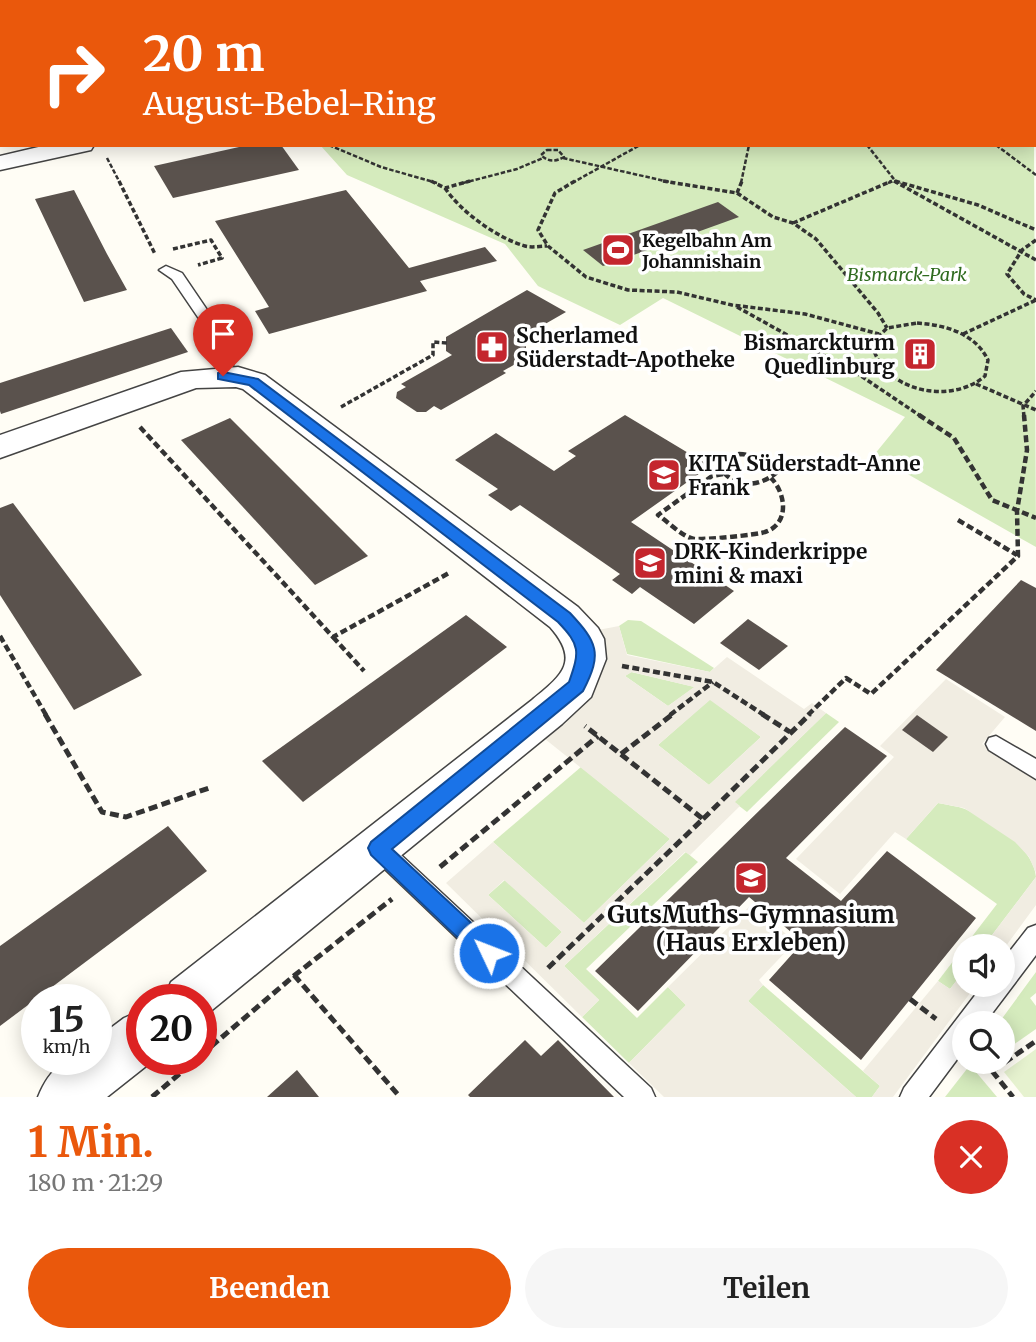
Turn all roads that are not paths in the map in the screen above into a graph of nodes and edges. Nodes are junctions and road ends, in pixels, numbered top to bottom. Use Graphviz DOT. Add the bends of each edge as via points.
graph roads {
  1 [pos="92,147"];
  2 [pos="0,163"];
  3 [pos="166,270"];
  4 [pos="223,376"];
  5 [pos="0,447"];
  6 [pos="996,744"];
  7 [pos="1036,770"];
  8 [pos="378,848"];
  9 [pos="1036,936"];
  10 [pos="1015,963"];
  11 [pos="208,984"];
  12 [pos="952,1046"];
  13 [pos="126,1049"];
  14 [pos="65,1097"];
  15 [pos="642,1097"];
  16 [pos="913,1097"];
  1 -- 2 [label="street"];
  3 -- 4 [label="lane" via="177,276 230,354"];
  4 -- 5 [label="street" via="192,379"];
  4 -- 8 [label="street" via="254,382 564,617 584,639 586,659 577,686"];
  6 -- 7 [label="lane"];
  8 -- 11 [label="street"];
  8 -- 15 [label="lane"];
  9 -- 10 [label="lane"];
  12 -- 16 [label="lane"];
  13 -- 14 [label="street"];
}
